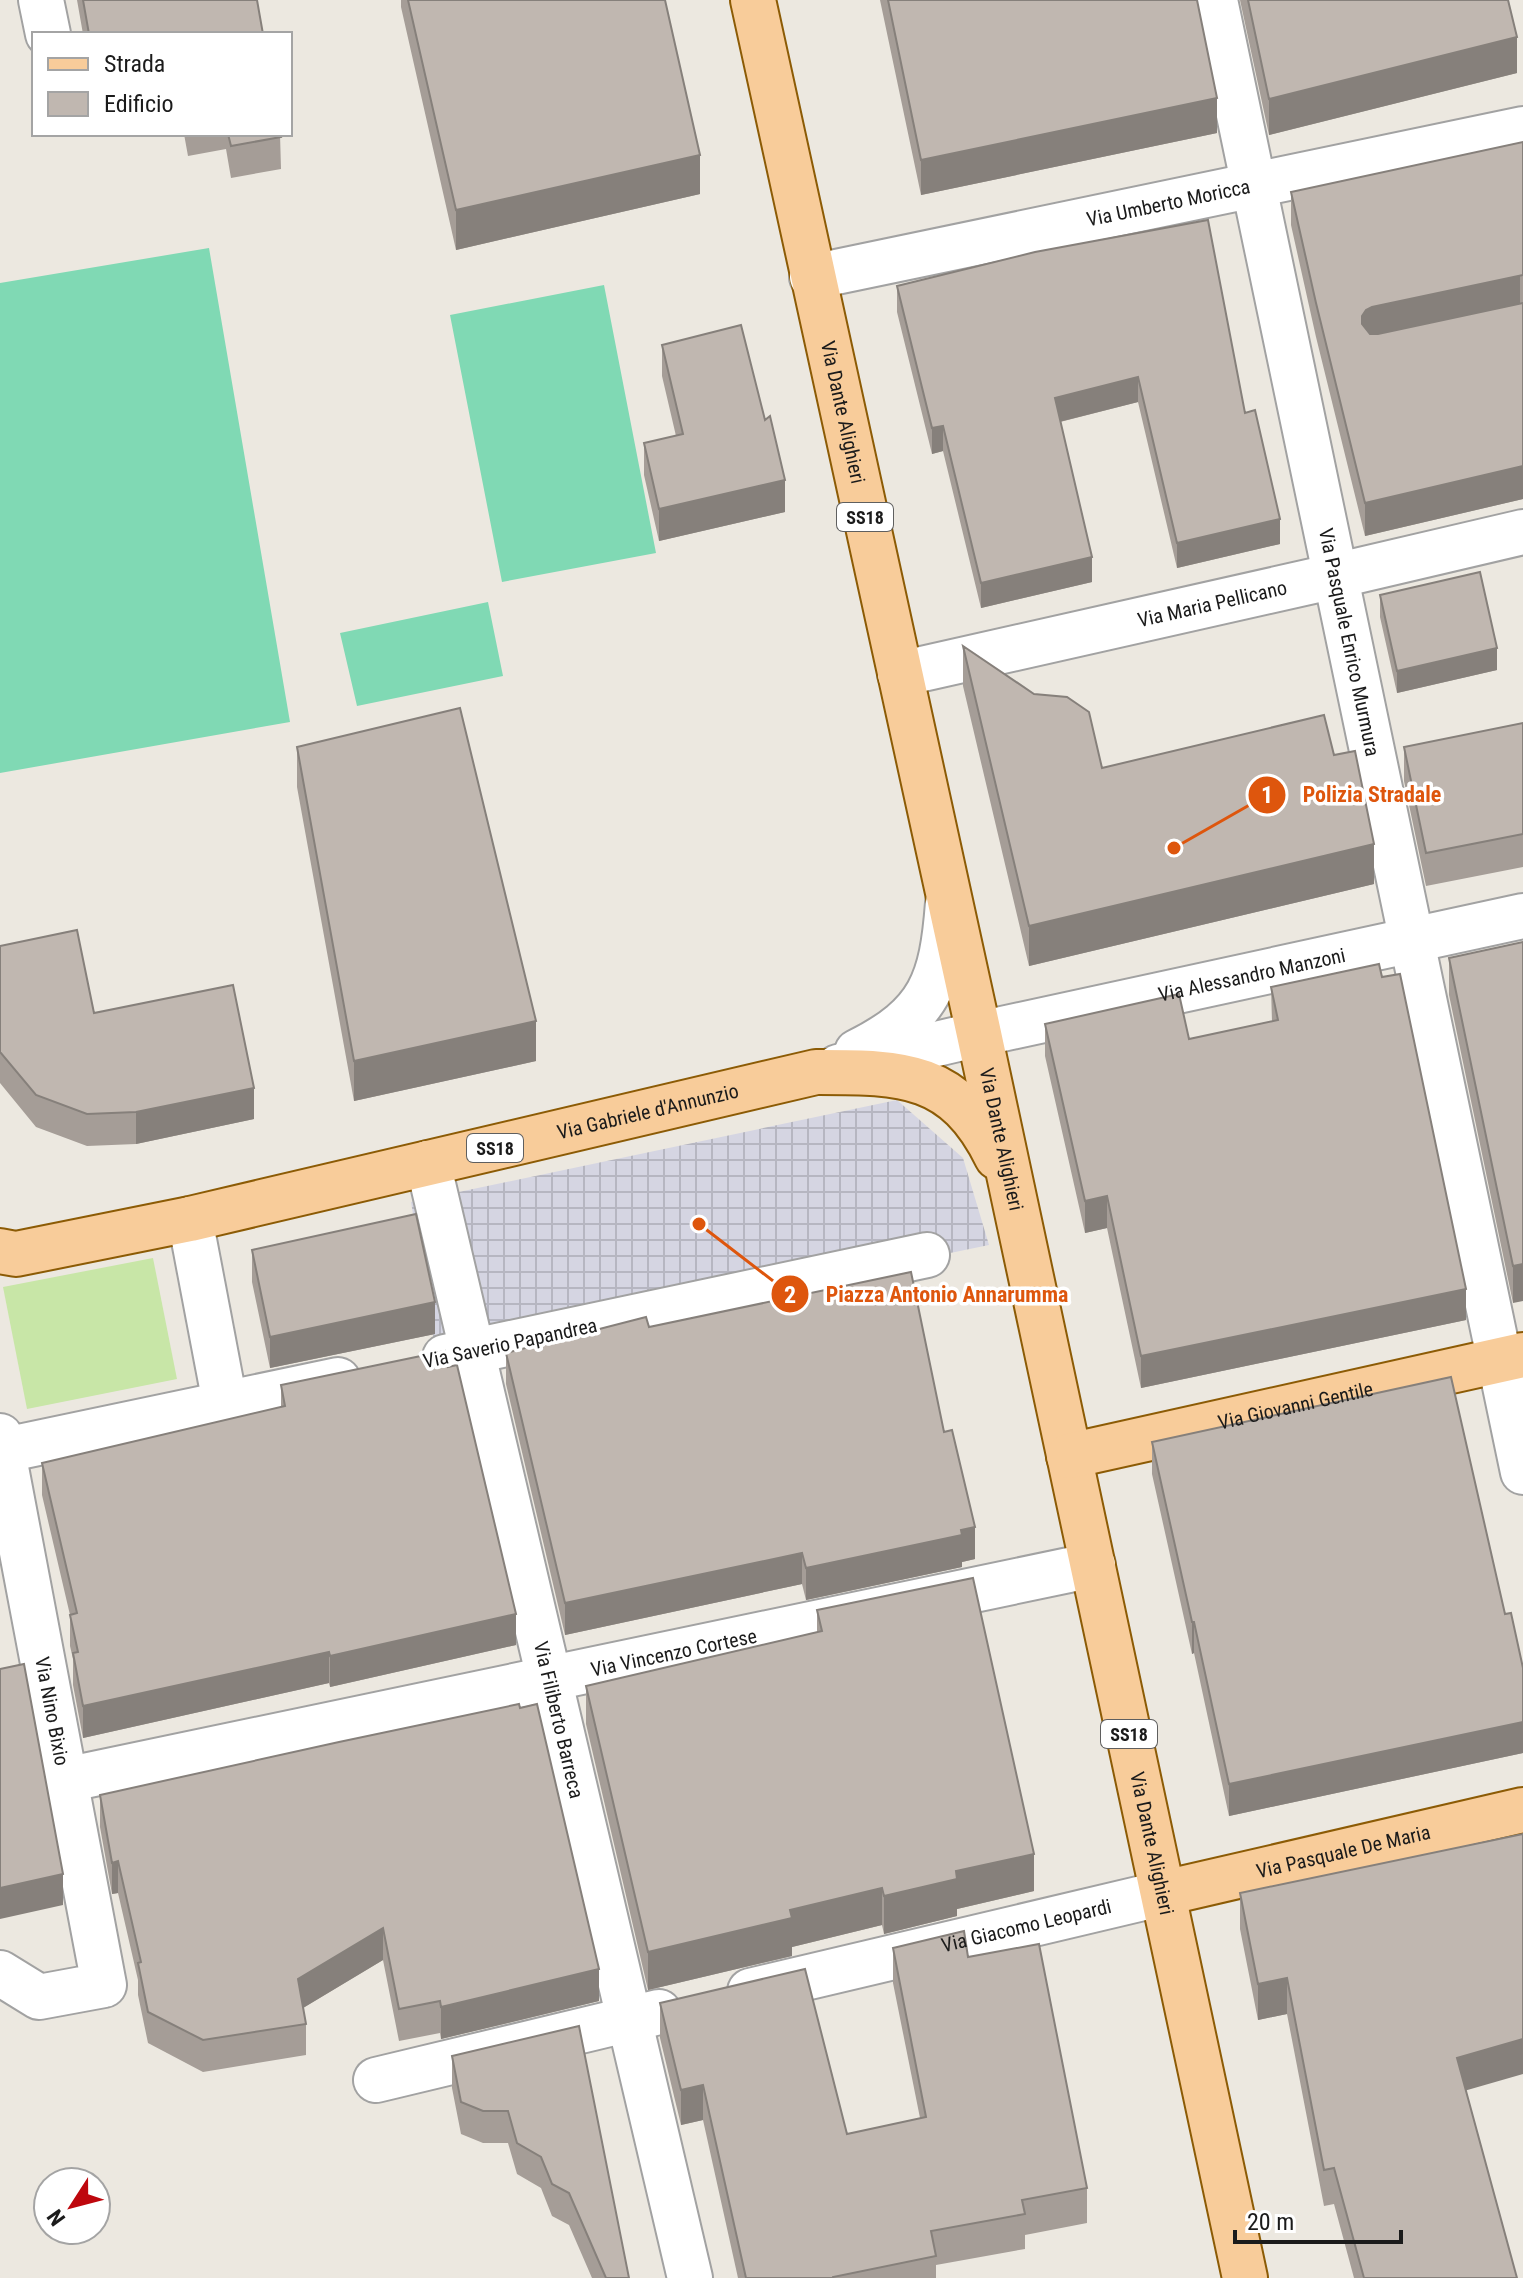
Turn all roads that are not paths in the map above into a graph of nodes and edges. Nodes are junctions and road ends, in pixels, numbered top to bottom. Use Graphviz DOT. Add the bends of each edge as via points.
graph roads {
  1 [pos="41,0"];
  2 [pos="753,0"];
  3 [pos="1215,0"];
  4 [pos="48,32"];
  5 [pos="1523,129"];
  6 [pos="1253,185"];
  7 [pos="812,277"];
  8 [pos="1523,532"];
  9 [pos="1335,576"];
  10 [pos="900,674"];
  11 [pos="949,897"];
  12 [pos="1523,916"];
  13 [pos="1412,940"];
  14 [pos="979,1034"];
  15 [pos="816,1072"];
  16 [pos="428,1163"];
  17 [pos="1012,1190"];
  18 [pos="182,1221"];
  19 [pos="0,1251"];
  20 [pos="927,1255"];
  21 [pos="473,1351"];
  22 [pos="1511,1357"];
  23 [pos="225,1403"];
  24 [pos="1,1446"];
  25 [pos="1069,1456"];
  26 [pos="1523,1472"];
  27 [pos="1093,1565"];
  28 [pos="550,1678"];
  29 [pos="65,1780"];
  30 [pos="1523,1810"];
  31 [pos="1164,1893"];
  32 [pos="0,1973"];
  33 [pos="630,2020"];
  34 [pos="376,2080"];
  35 [pos="690,2278"];
  36 [pos="1245,2278"];
  1 -- 4 [label="street"];
  2 -- 7 [label="main road, Via Dante Alighieri / SS18"];
  3 -- 6 [label="street, Via Pasquale Enrico Murmura"];
  5 -- 6 [label="street, Via Umberto Moricca"];
  6 -- 7 [label="street, Via Umberto Moricca"];
  6 -- 9 [label="street, Via Pasquale Enrico Murmura"];
  7 -- 10 [label="main road, Via Dante Alighieri / SS18"];
  8 -- 9 [label="street, Via Maria Pellicano"];
  9 -- 10 [label="street, Via Maria Pellicano"];
  9 -- 13 [label="street, Via Pasquale Enrico Murmura"];
  10 -- 11 [label="main road, Via Dante Alighieri / SS18"];
  11 -- 14 [label="main road, Via Dante Alighieri / SS18"];
  11 -- 15 [label="street" via="945,945 926,999 878,1042"];
  12 -- 13 [label="street, Via Alessandro Manzoni"];
  13 -- 14 [label="street, Via Alessandro Manzoni"];
  13 -- 22 [label="street, Via Pasquale Enrico Murmura"];
  14 -- 15 [label="street, Via Gabriele d'Annunzio / SS18"];
  14 -- 17 [label="main road, Via Dante Alighieri / SS18"];
  15 -- 16 [label="main road, Via Gabriele d'Annunzio / SS18"];
  15 -- 17 [label="main road" via="877,1072 912,1077 937,1088 978,1123"];
  16 -- 18 [label="main road, Via Gabriele d'Annunzio / SS18"];
  16 -- 21 [label="street, Via Filiberto Barreca"];
  17 -- 25 [label="main road, Via Dante Alighieri / SS18"];
  18 -- 19 [label="main road, SS18" via="16,1254"];
  18 -- 23 [label="street"];
  20 -- 21 [label="street, Via Saverio Papandrea"];
  21 -- 23 [label="street, Via Saverio Papandrea"];
  21 -- 28 [label="street, Via Filiberto Barreca"];
  22 -- 25 [label="main road, Via Giovanni Gentile"];
  22 -- 26 [label="street, Via Pasquale Enrico Murmura"];
  23 -- 24 [label="street, Via Saverio Papandrea"];
  24 -- 29 [label="street, Via Nino Bixio"];
  25 -- 27 [label="main road, Via Dante Alighieri / SS18"];
  27 -- 28 [label="street, Via Vincenzo Cortese"];
  27 -- 31 [label="main road, Via Dante Alighieri / SS18"];
  28 -- 29 [label="street, Via Vincenzo Cortese"];
  28 -- 33 [label="street, Via Filiberto Barreca"];
  29 -- 32 [label="street, Via Nino Bixio" via="104,1985 39,1997"];
  30 -- 31 [label="main road, Via Pasquale De Maria"];
  31 -- 33 [label="street, Via Giacomo Leopardi"];
  31 -- 36 [label="main road, Via Dante Alighieri / SS18"];
  33 -- 34 [label="street, Via Giacomo Leopardi"];
  33 -- 35 [label="street, Via Filiberto Barreca"];
}
